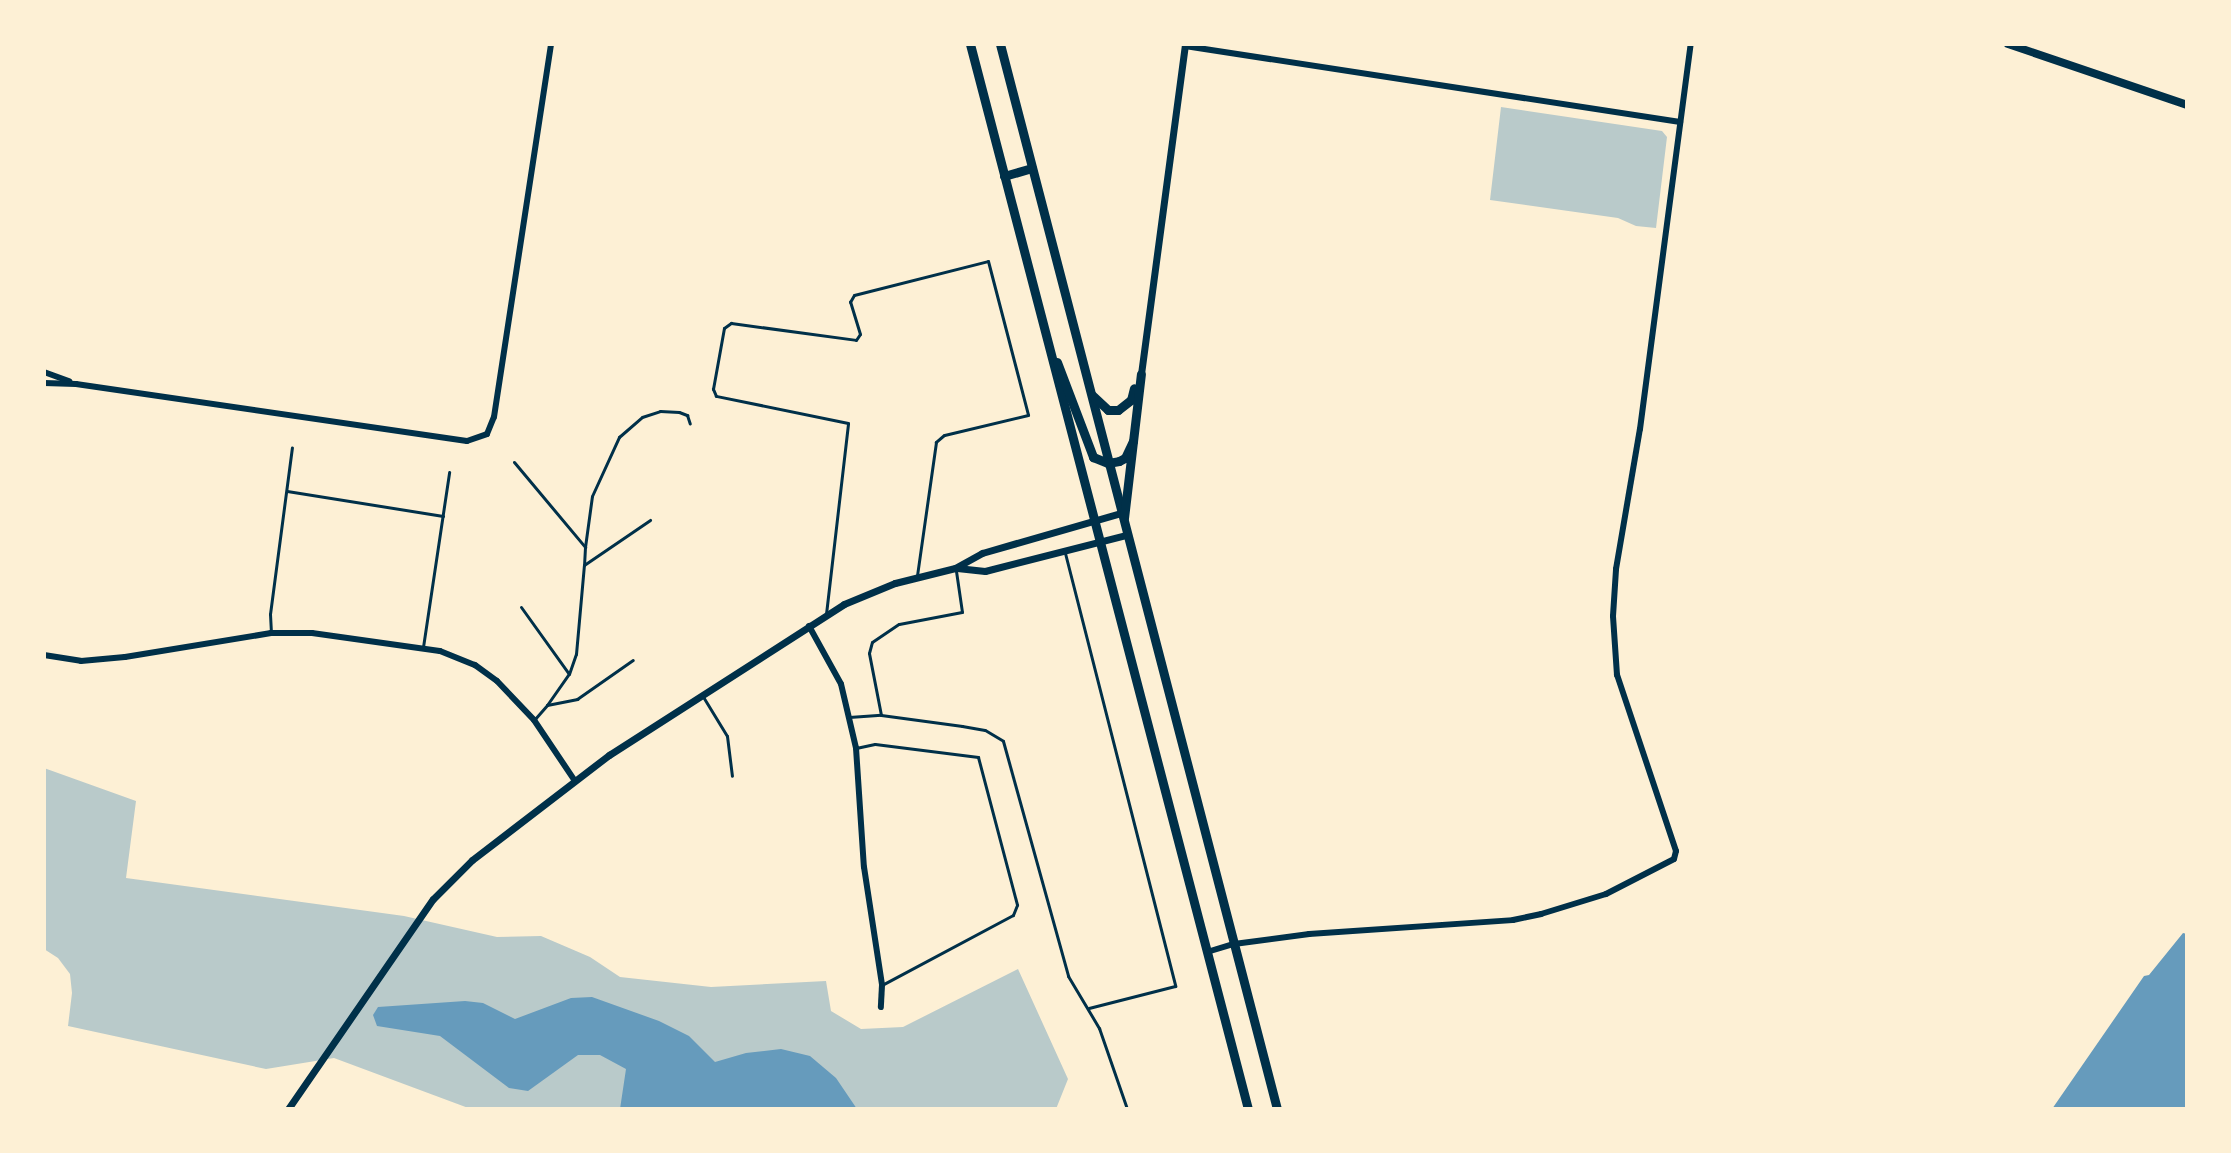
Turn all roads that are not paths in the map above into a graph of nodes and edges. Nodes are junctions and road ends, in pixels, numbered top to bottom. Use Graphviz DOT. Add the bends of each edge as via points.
graph roads {
  1 [pos="551,44"];
  2 [pos="970,44"];
  3 [pos="1000,44"];
  4 [pos="1691,44"];
  5 [pos="2008,44"];
  6 [pos="1185,45"];
  7 [pos="2187,105"];
  8 [pos="1680,122"];
  9 [pos="1032,168"];
  10 [pos="1004,176"];
  11 [pos="1048,345"];
  12 [pos="44,372"];
  13 [pos="1141,374"];
  14 [pos="44,383"];
  15 [pos="76,384"];
  16 [pos="1090,393"];
  17 [pos="690,424"];
  18 [pos="1133,441"];
  19 [pos="292,447"];
  20 [pos="514,462"];
  21 [pos="1108,463"];
  22 [pos="449,472"];
  23 [pos="287,491"];
  24 [pos="443,516"];
  25 [pos="1122,518"];
  26 [pos="650,520"];
  27 [pos="1093,521"];
  28 [pos="1126,535"];
  29 [pos="1099,540"];
  30 [pos="585,547"];
  31 [pos="1064,549"];
  32 [pos="584,565"];
  33 [pos="955,568"];
  34 [pos="917,576"];
  35 [pos="521,607"];
  36 [pos="826,615"];
  37 [pos="809,626"];
  38 [pos="271,633"];
  39 [pos="423,647"];
  40 [pos="44,655"];
  41 [pos="633,660"];
  42 [pos="569,674"];
  43 [pos="702,695"];
  44 [pos="547,705"];
  45 [pos="881,715"];
  46 [pos="849,717"];
  47 [pos="534,720"];
  48 [pos="856,748"];
  49 [pos="732,776"];
  50 [pos="575,781"];
  51 [pos="1234,944"];
  52 [pos="1207,952"];
  53 [pos="882,985"];
  54 [pos="881,1007"];
  55 [pos="1088,1009"];
  56 [pos="288,1109"];
  57 [pos="1127,1109"];
  58 [pos="1248,1109"];
  59 [pos="1277,1109"];
  1 -- 15 [label="street" via="494,417 487,434 467,441"];
  2 -- 10 [label="main road"];
  3 -- 9 [label="main road"];
  4 -- 8 [label="street"];
  5 -- 7 [label="main road"];
  6 -- 8 [label="street"];
  6 -- 13 [label="street"];
  8 -- 51 [label="street" via="1613,616 1617,675 1676,851 1674,859 1606,894 1513,920 1373,927"];
  9 -- 10 [label="main road"];
  9 -- 16 [label="main road"];
  10 -- 11 [label="main road"];
  11 -- 21 [label="main road" via="1065,378 1087,447 1093,457"];
  11 -- 27 [label="main road"];
  12 -- 15 [label="street"];
  13 -- 16 [label="main road" via="1131,400 1118,410 1108,410"];
  13 -- 18 [label="main road"];
  14 -- 15 [label="street"];
  16 -- 21 [label="main road"];
  17 -- 30 [label="lane" via="687,415 660,411 642,417 619,437 592,496"];
  18 -- 21 [label="main road" via="1125,458"];
  18 -- 25 [label="main road"];
  19 -- 23 [label="lane"];
  20 -- 30 [label="lane"];
  21 -- 25 [label="main road"];
  22 -- 24 [label="lane"];
  23 -- 24 [label="lane"];
  23 -- 38 [label="lane"];
  24 -- 39 [label="lane"];
  25 -- 27 [label="street"];
  25 -- 28 [label="main road"];
  26 -- 32 [label="lane"];
  27 -- 29 [label="main road"];
  27 -- 33 [label="street" via="982,553"];
  28 -- 29 [label="street"];
  28 -- 51 [label="main road"];
  29 -- 31 [label="street"];
  29 -- 52 [label="main road"];
  30 -- 32 [label="lane"];
  31 -- 33 [label="street" via="985,571"];
  31 -- 55 [label="lane" via="1175,986"];
  32 -- 42 [label="lane" via="576,654"];
  33 -- 34 [label="street"];
  33 -- 45 [label="lane" via="962,612 899,624 872,642 869,653"];
  34 -- 36 [label="street"];
  34 -- 36 [label="lane" via="936,442 944,435 1028,415 988,261 854,295 850,302 860,334 856,340 731,323 724,328 716,396 848,423"];
  35 -- 42 [label="lane"];
  36 -- 37 [label="street"];
  37 -- 43 [label="street"];
  37 -- 46 [label="street" via="841,684"];
  38 -- 39 [label="street"];
  38 -- 40 [label="street" via="125,657 81,661"];
  39 -- 47 [label="street" via="475,665"];
  41 -- 44 [label="lane" via="577,699"];
  42 -- 44 [label="lane"];
  43 -- 49 [label="lane" via="727,736"];
  43 -- 50 [label="street"];
  44 -- 47 [label="lane"];
  45 -- 46 [label="lane"];
  45 -- 55 [label="lane" via="985,730 1003,741 1068,976"];
  46 -- 48 [label="street"];
  47 -- 50 [label="street"];
  48 -- 53 [label="street" via="864,867"];
  48 -- 53 [label="lane" via="875,744 978,757 1017,905 1013,915"];
  50 -- 56 [label="street" via="462,869 433,899"];
  51 -- 52 [label="street"];
  51 -- 59 [label="main road"];
  52 -- 58 [label="main road"];
  53 -- 54 [label="street"];
  55 -- 57 [label="lane" via="1108,1049"];
}
